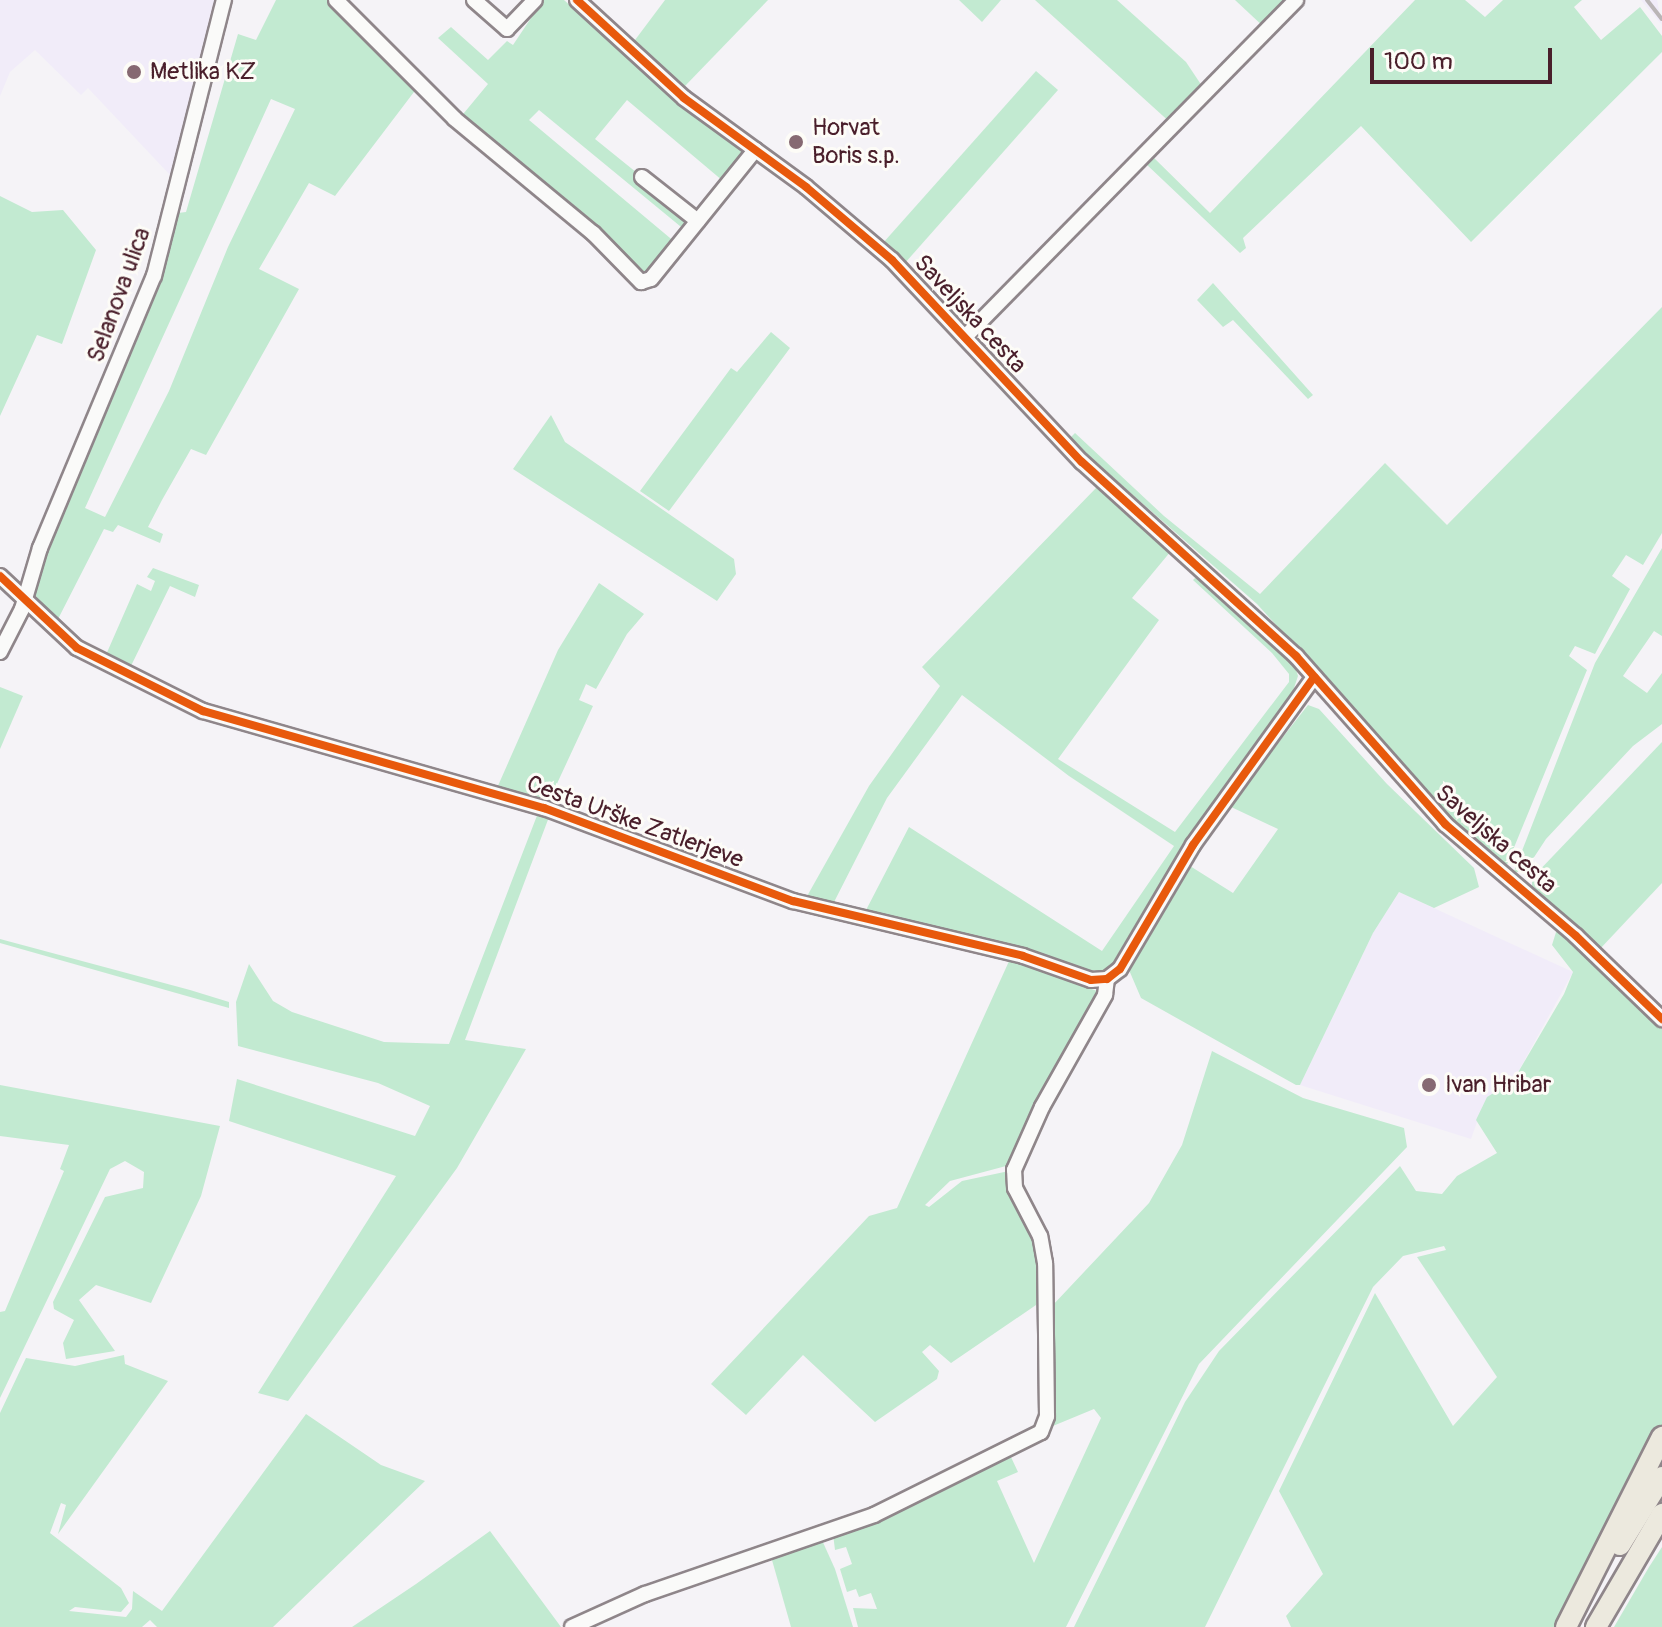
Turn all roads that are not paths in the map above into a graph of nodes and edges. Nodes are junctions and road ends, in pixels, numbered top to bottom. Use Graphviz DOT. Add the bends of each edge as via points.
graph roads {
  1 [pos="224,0"];
  2 [pos="336,0"];
  3 [pos="474,0"];
  4 [pos="535,0"];
  5 [pos="577,0"];
  6 [pos="1296,0"];
  7 [pos="755,150"];
  8 [pos="642,177"];
  9 [pos="698,221"];
  10 [pos="966,336"];
  11 [pos="0,576"];
  12 [pos="25,597"];
  13 [pos="0,652"];
  14 [pos="1314,677"];
  15 [pos="1107,979"];
  16 [pos="1662,1019"];
  17 [pos="1662,1437"];
  18 [pos="1662,1477"];
  19 [pos="1662,1514"];
  20 [pos="572,1627"];
  21 [pos="1566,1627"];
  22 [pos="1573,1627"];
  23 [pos="1596,1627"];
  1 -- 12 [label="street, Selanova ulica" via="154,276 40,548"];
  2 -- 9 [label="street" via="455,119 593,233 641,282 651,279"];
  3 -- 4 [label="street" via="507,29"];
  5 -- 7 [label="street, Saveljska cesta" via="684,98"];
  6 -- 10 [label="street, Saveljska cesta"];
  7 -- 9 [label="street"];
  7 -- 10 [label="street, Saveljska cesta" via="871,241"];
  8 -- 9 [label="street"];
  10 -- 14 [label="street, Saveljska cesta" via="1082,462 1249,608"];
  11 -- 12 [label="street, Cesta Urške Zatlerjeve"];
  12 -- 13 [label="street, Selanova ulica"];
  12 -- 15 [label="street, Cesta Urške Zatlerjeve" via="59,633 102,663 247,727 544,808 793,901 1023,956 1091,980"];
  14 -- 15 [label="street" via="1193,845 1123,965"];
  14 -- 16 [label="street, Saveljska cesta" via="1445,824 1564,925"];
  15 -- 20 [label="street" via="1105,995 1042,1107 1014,1170 1015,1188 1040,1236 1045,1263 1047,1416 1030,1442 874,1515 645,1594"];
  17 -- 21 [label="highway"];
  18 -- 22 [label="highway"];
  19 -- 23 [label="highway"];
}
